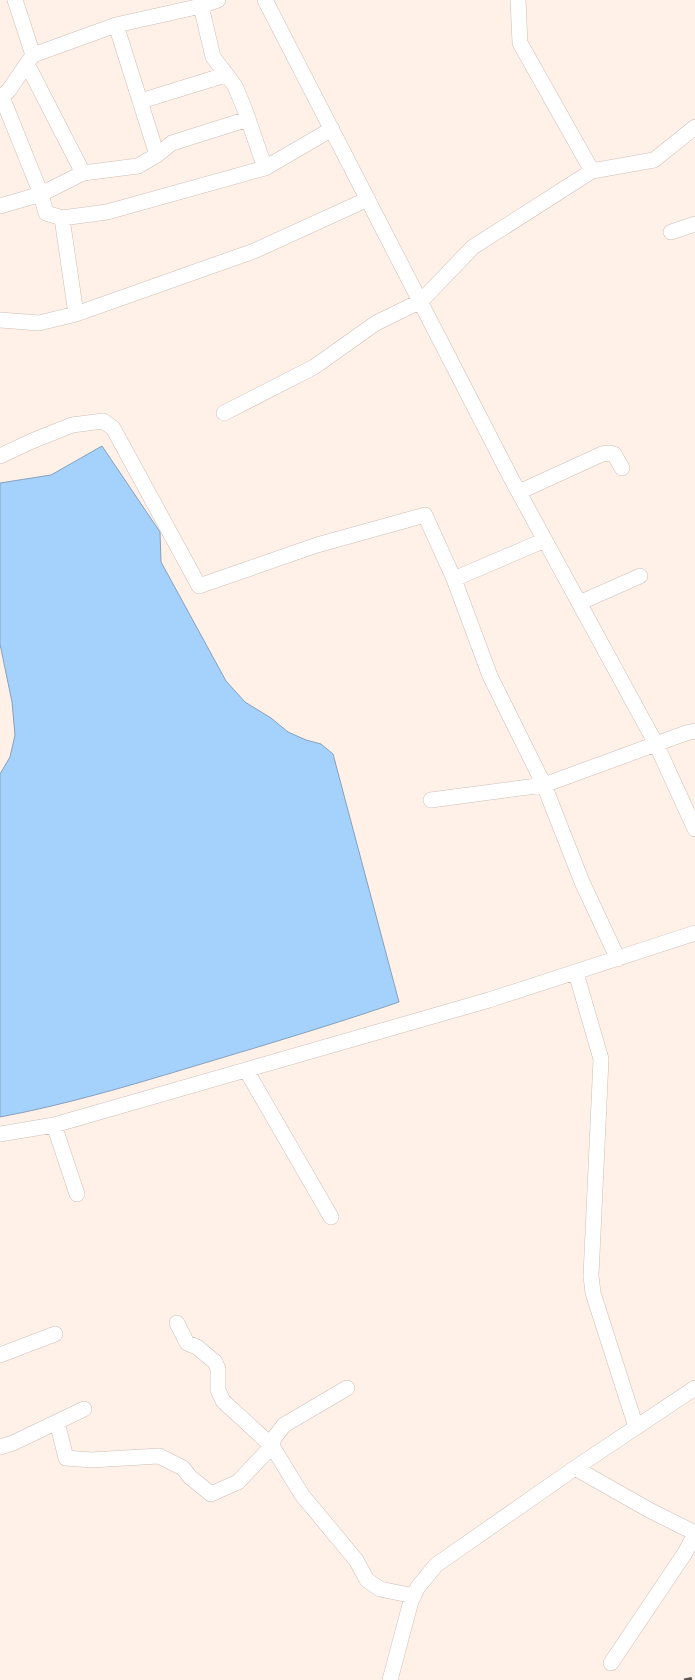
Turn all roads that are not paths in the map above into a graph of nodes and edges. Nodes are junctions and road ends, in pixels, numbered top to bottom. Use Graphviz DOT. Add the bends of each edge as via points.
graph roads {
  1 [pos="15,0"];
  2 [pos="218,0"];
  3 [pos="265,0"];
  4 [pos="518,0"];
  5 [pos="201,6"];
  6 [pos="116,25"];
  7 [pos="30,60"];
  8 [pos="225,74"];
  9 [pos="1,98"];
  10 [pos="141,101"];
  11 [pos="248,119"];
  12 [pos="695,127"];
  13 [pos="332,129"];
  14 [pos="157,155"];
  15 [pos="265,168"];
  16 [pos="592,171"];
  17 [pos="82,173"];
  18 [pos="41,194"];
  19 [pos="368,200"];
  20 [pos="0,206"];
  21 [pos="62,218"];
  22 [pos="695,224"];
  23 [pos="671,232"];
  24 [pos="420,301"];
  25 [pos="76,314"];
  26 [pos="0,320"];
  27 [pos="224,413"];
  28 [pos="0,456"];
  29 [pos="622,468"];
  30 [pos="519,492"];
  31 [pos="545,540"];
  32 [pos="640,576"];
  33 [pos="454,579"];
  34 [pos="579,603"];
  35 [pos="695,731"];
  36 [pos="656,744"];
  37 [pos="544,785"];
  38 [pos="431,800"];
  39 [pos="695,829"];
  40 [pos="695,933"];
  41 [pos="618,959"];
  42 [pos="576,973"];
  43 [pos="246,1070"];
  44 [pos="54,1125"];
  45 [pos="0,1134"];
  46 [pos="77,1194"];
  47 [pos="331,1216"];
  48 [pos="177,1324"];
  49 [pos="55,1334"];
  50 [pos="0,1355"];
  51 [pos="347,1388"];
  52 [pos="695,1388"];
  53 [pos="84,1409"];
  54 [pos="57,1422"];
  55 [pos="636,1427"];
  56 [pos="272,1446"];
  57 [pos="0,1447"];
  58 [pos="575,1468"];
  59 [pos="695,1533"];
  60 [pos="414,1596"];
  61 [pos="611,1663"];
  62 [pos="390,1680"];
  1 -- 7 [label="street"];
  2 -- 5 [label="street"];
  3 -- 13 [label="street"];
  4 -- 16 [label="street" via="520,43"];
  5 -- 6 [label="street"];
  5 -- 8 [label="street" via="213,57"];
  6 -- 7 [label="street"];
  6 -- 10 [label="street"];
  7 -- 9 [label="street" via="10,90"];
  7 -- 17 [label="street"];
  8 -- 10 [label="street"];
  8 -- 11 [label="street" via="235,86"];
  9 -- 18 [label="street"];
  10 -- 14 [label="street"];
  11 -- 14 [label="street" via="172,143"];
  11 -- 15 [label="street"];
  12 -- 16 [label="street" via="654,160"];
  13 -- 15 [label="street"];
  13 -- 19 [label="street"];
  14 -- 17 [label="street" via="138,166"];
  15 -- 21 [label="street" via="107,212"];
  16 -- 24 [label="street" via="473,247"];
  17 -- 18 [label="street"];
  18 -- 20 [label="street"];
  18 -- 21 [label="street" via="46,212"];
  19 -- 24 [label="street"];
  19 -- 25 [label="street" via="254,251"];
  21 -- 25 [label="street"];
  22 -- 23 [label="street"];
  24 -- 27 [label="street" via="376,323 314,367"];
  24 -- 30 [label="street"];
  25 -- 26 [label="street" via="38,323"];
  28 -- 33 [label="street" via="32,440 72,425 103,421 113,428 199,586 317,545 426,515"];
  29 -- 30 [label="street" via="614,454 609,452"];
  30 -- 31 [label="street"];
  31 -- 33 [label="street"];
  31 -- 34 [label="street"];
  32 -- 34 [label="street"];
  33 -- 37 [label="street" via="490,676"];
  34 -- 36 [label="street"];
  35 -- 36 [label="street"];
  36 -- 37 [label="street"];
  36 -- 39 [label="street"];
  37 -- 38 [label="street"];
  37 -- 41 [label="street" via="582,882"];
  40 -- 41 [label="street"];
  41 -- 42 [label="street"];
  42 -- 43 [label="street"];
  42 -- 55 [label="street" via="601,1059 591,1276 593,1293"];
  43 -- 44 [label="street"];
  43 -- 47 [label="street"];
  44 -- 45 [label="street"];
  44 -- 46 [label="street"];
  48 -- 56 [label="street" via="187,1343 197,1347 215,1362 218,1369 218,1390 223,1401"];
  49 -- 50 [label="street"];
  51 -- 56 [label="street" via="284,1425 274,1438"];
  52 -- 55 [label="street"];
  53 -- 54 [label="street"];
  54 -- 56 [label="street" via="66,1458 91,1460 159,1456 183,1468 211,1494 238,1482"];
  54 -- 57 [label="street"];
  55 -- 58 [label="street"];
  56 -- 60 [label="street" via="302,1495 356,1560 368,1580 380,1589"];
  58 -- 59 [label="street"];
  58 -- 60 [label="street" via="436,1565"];
  59 -- 61 [label="street" via="685,1553"];
  60 -- 62 [label="street" via="407,1612"];
}
